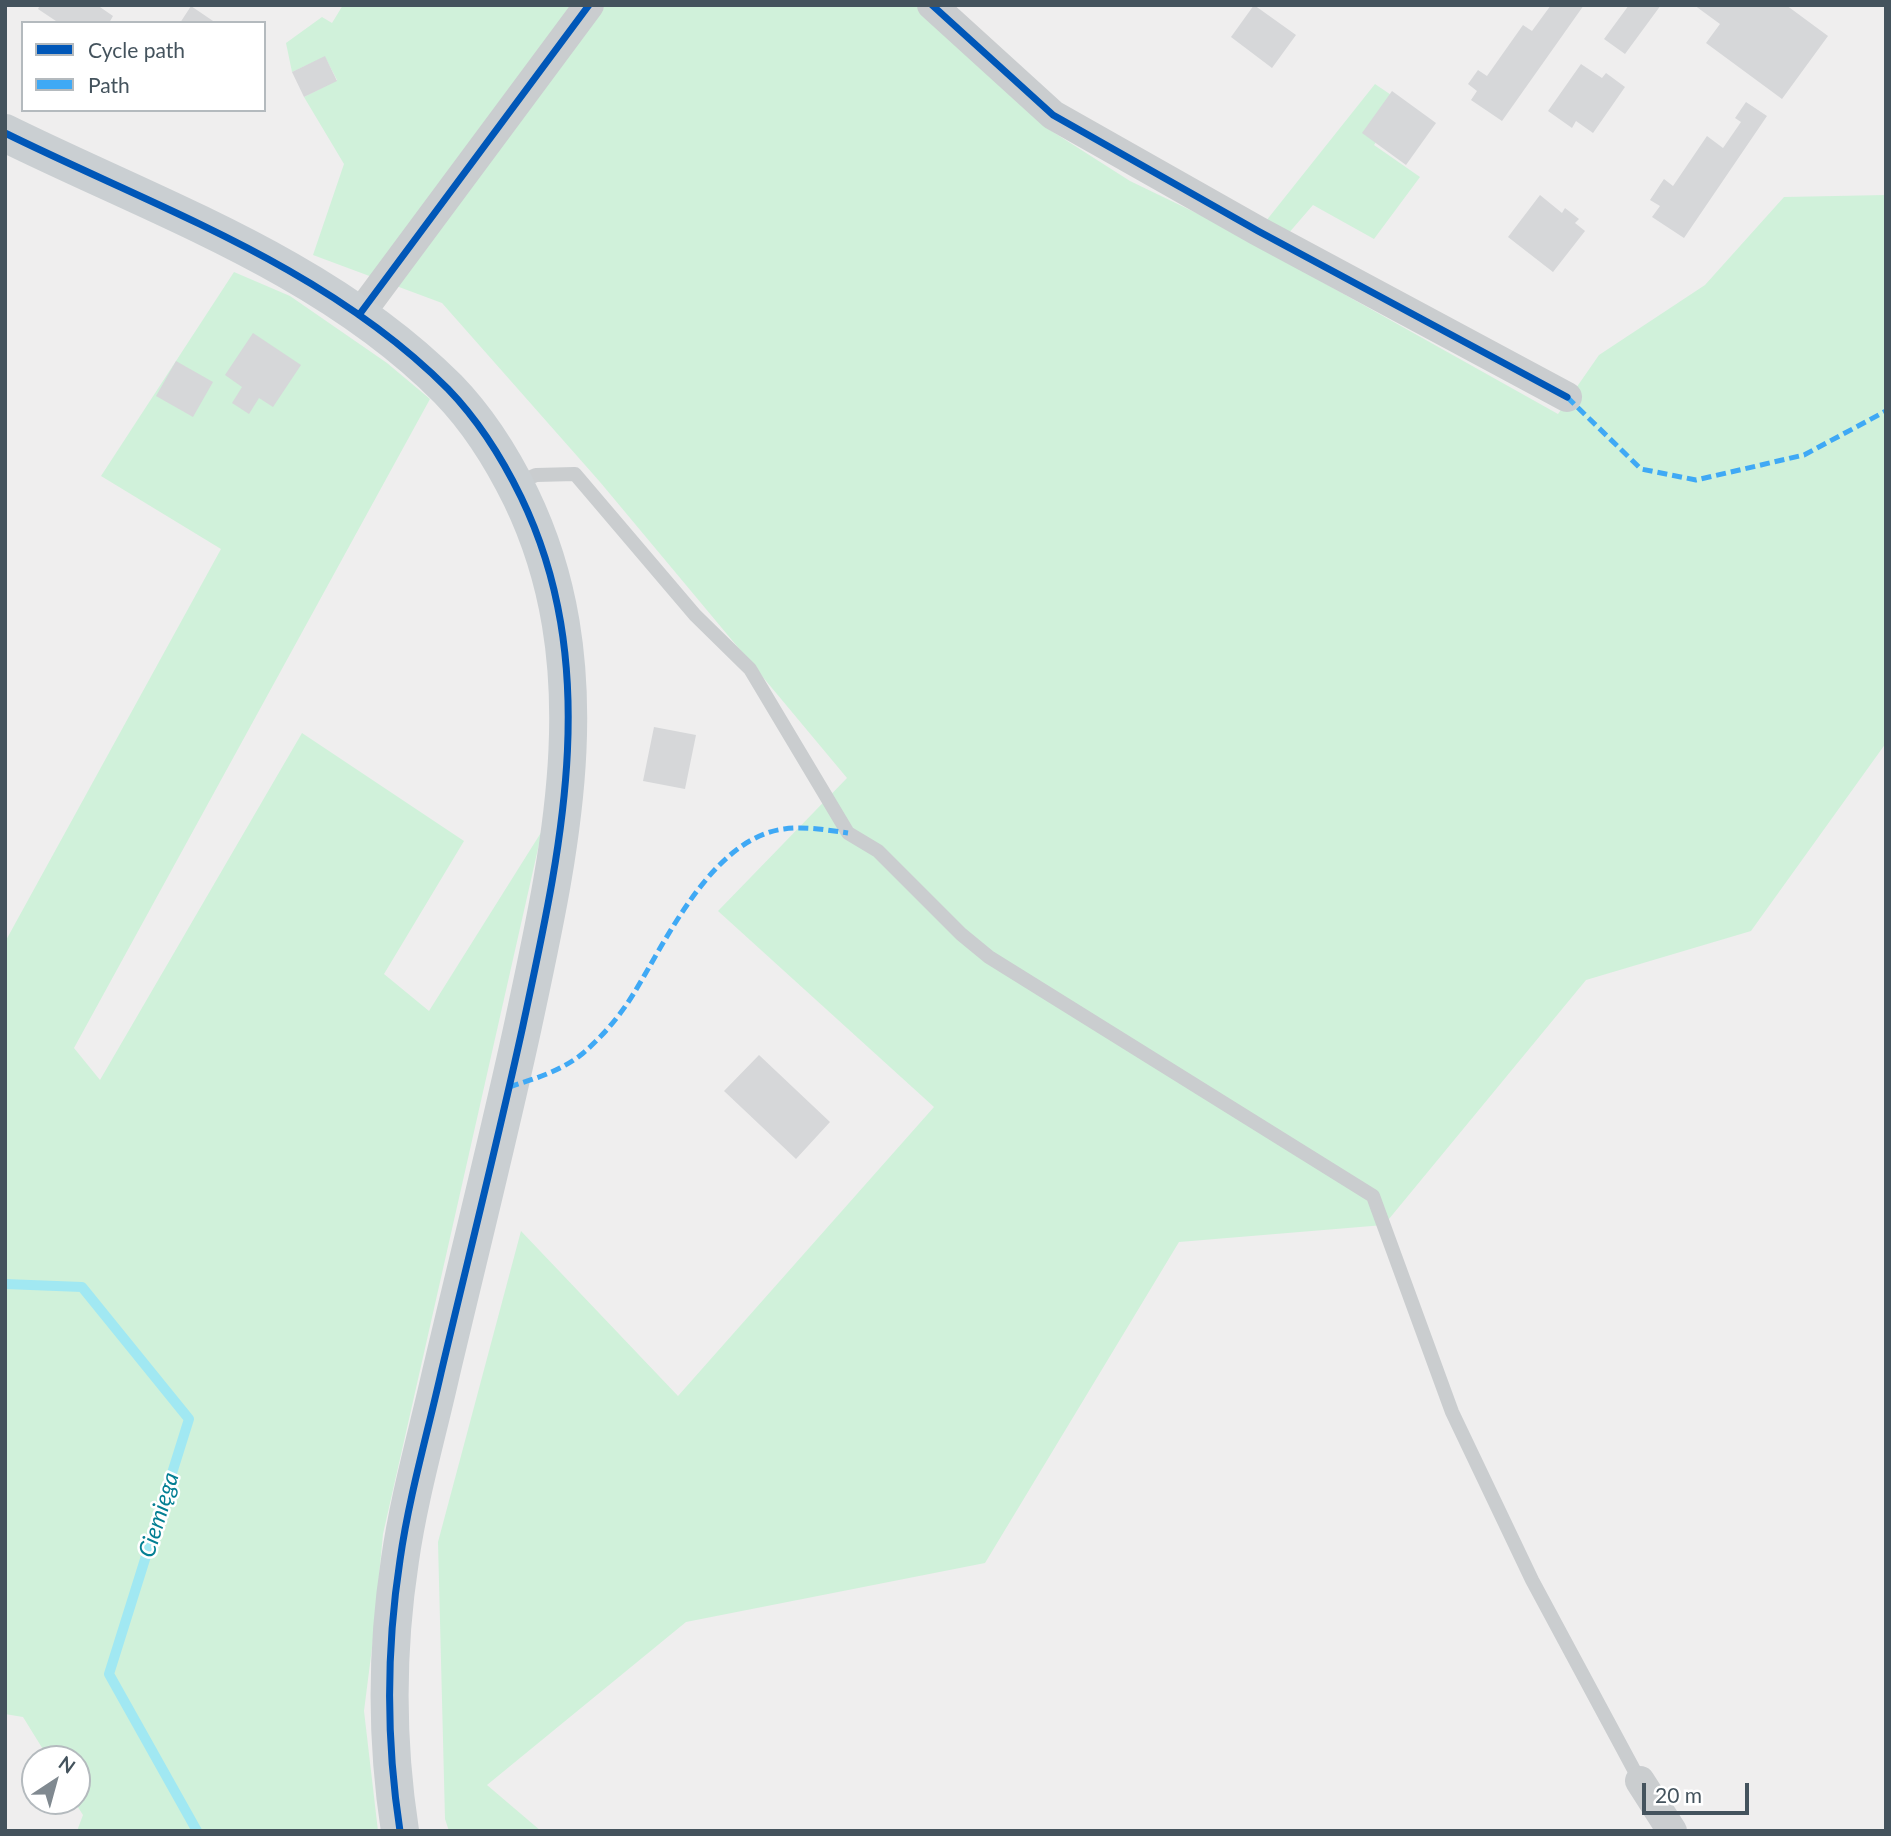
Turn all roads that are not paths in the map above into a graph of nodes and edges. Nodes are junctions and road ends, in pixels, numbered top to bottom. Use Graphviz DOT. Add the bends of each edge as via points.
graph roads {
  1 [pos="589,5"];
  2 [pos="932,5"];
  3 [pos="5,132"];
  4 [pos="359,315"];
  5 [pos="1567,397"];
  6 [pos="515,484"];
  7 [pos="1640,1781"];
  8 [pos="400,1831"];
  9 [pos="1672,1831"];
  1 -- 4 [label="street"];
  2 -- 5 [label="street" via="1052,115"];
  3 -- 4 [label="street" via="255,252"];
  4 -- 6 [label="street" via="449,390"];
  6 -- 7 [label="lane" via="536,475 575,474 695,615 750,669 848,833 877,851 961,934 989,957 1373,1196 1452,1412 1532,1580"];
  6 -- 8 [label="street" via="535,526 558,601 568,674 567,779 536,963 400,1557 390,1646 388,1736"];
  7 -- 9 [label="street"];
}
